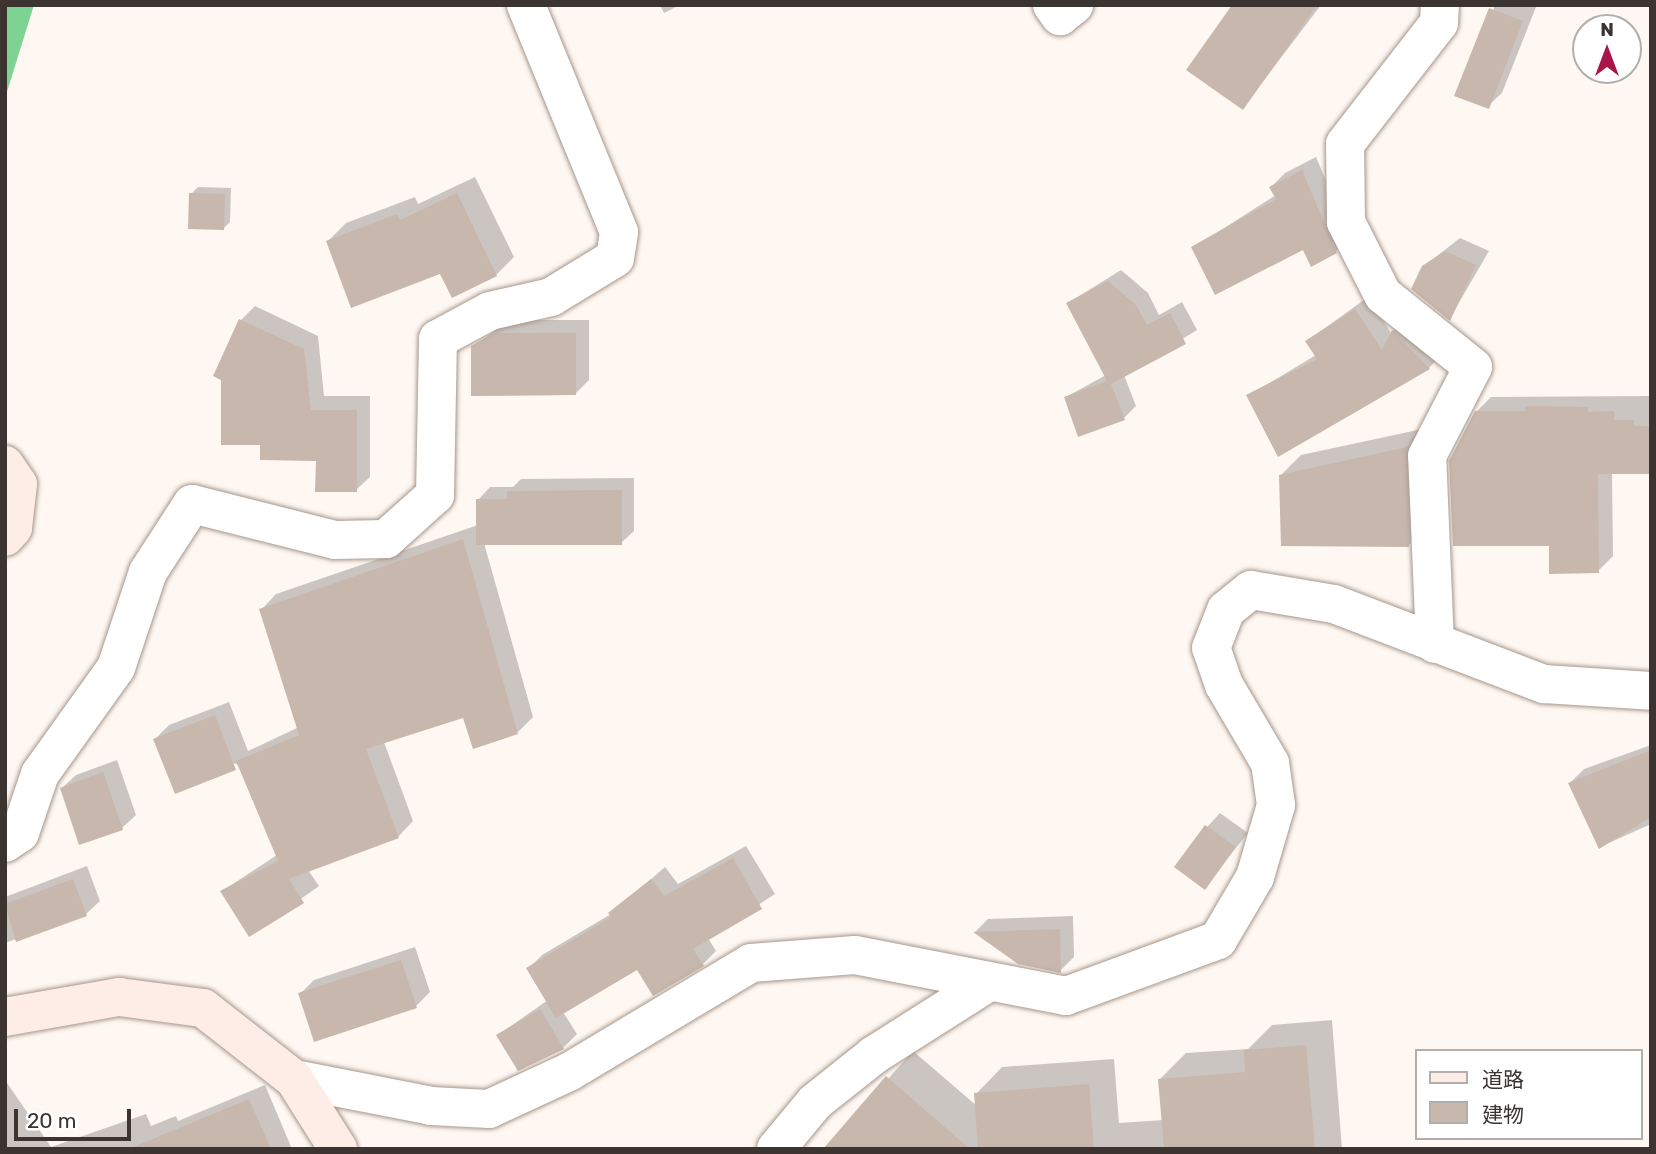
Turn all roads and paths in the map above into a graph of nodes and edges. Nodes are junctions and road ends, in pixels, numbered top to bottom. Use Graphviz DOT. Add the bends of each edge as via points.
graph roads {
  1 [pos="526,5"];
  2 [pos="1052,5"];
  3 [pos="1074,5"];
  4 [pos="1440,5"];
  5 [pos="5,465"];
  6 [pos="5,537"];
  7 [pos="1435,644"];
  8 [pos="1651,691"];
  9 [pos="5,843"];
  10 [pos="986,984"];
  11 [pos="5,1017"];
  12 [pos="294,1079"];
  13 [pos="338,1149"];
  14 [pos="776,1149"];
  1 -- 9 [label="street" via="619,232 615,258 551,297 490,311 438,339 435,495 386,539 335,540 192,504 148,572 116,668 40,774 20,833"];
  2 -- 3 [label="street" via="1060,16"];
  4 -- 7 [label="street" via="1439,23 1345,144 1346,222 1383,295 1473,367 1427,456"];
  5 -- 6 [label="main road" via="18,484 13,528"];
  7 -- 8 [label="street" via="1544,684"];
  7 -- 10 [label="street" via="1334,604 1251,590 1226,610 1211,649 1224,685 1270,763 1276,805 1255,877 1217,940 1066,996"];
  10 -- 12 [label="street" via="855,955 751,963 569,1072 489,1109 431,1106"];
  10 -- 14 [label="street" via="874,1055 815,1102"];
  11 -- 12 [label="main road" via="119,997 202,1008"];
  12 -- 13 [label="main road"];
}
